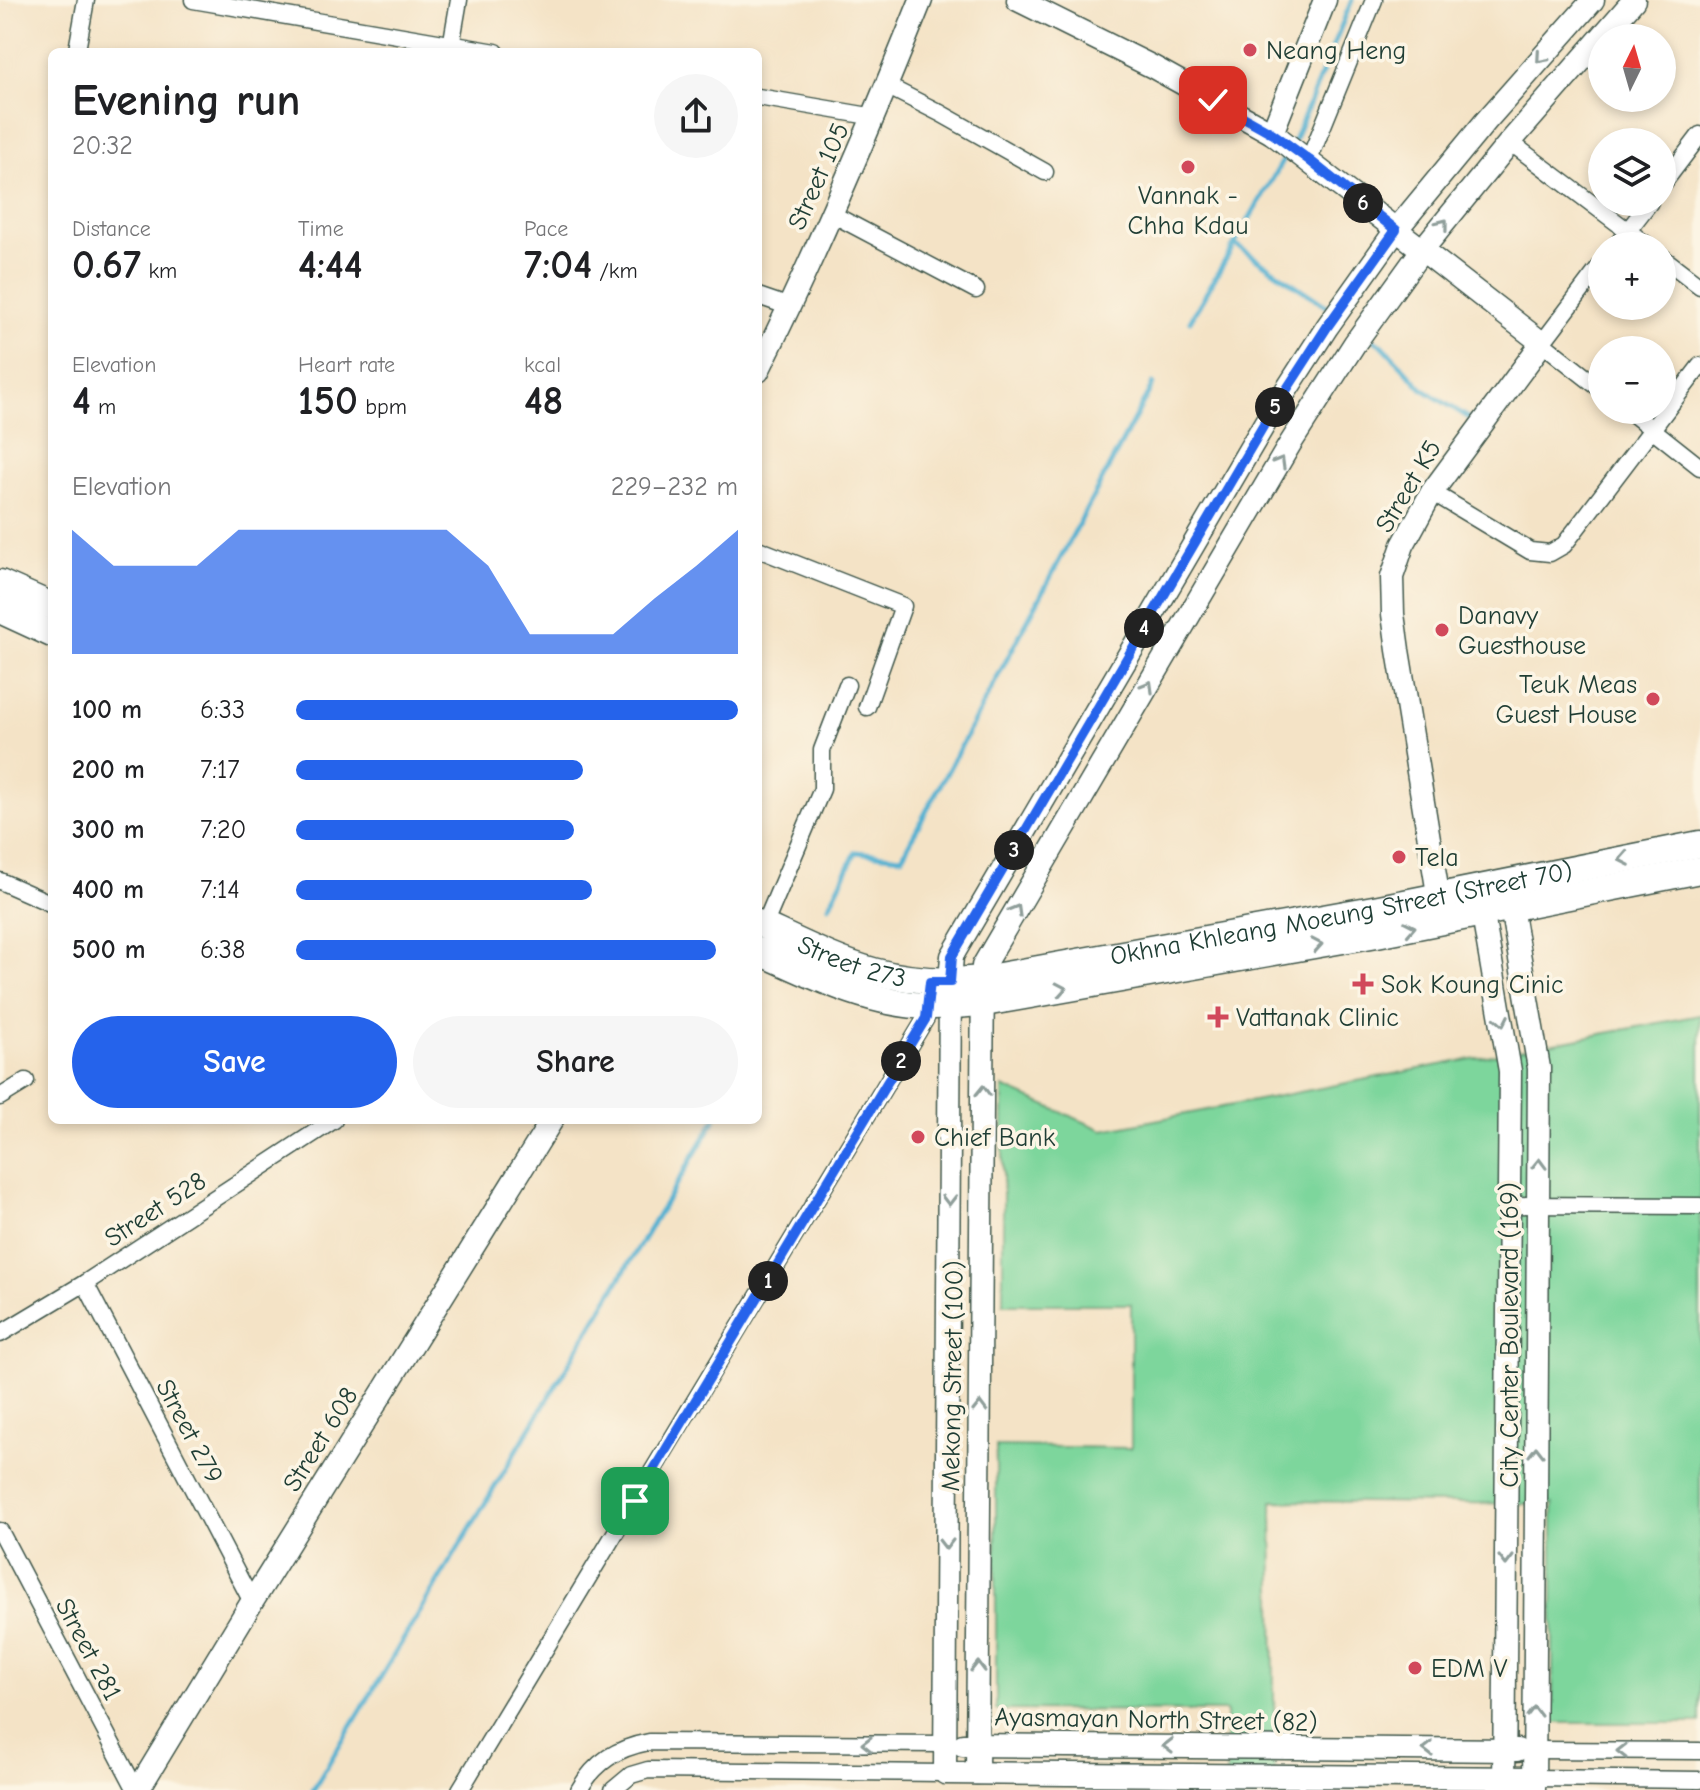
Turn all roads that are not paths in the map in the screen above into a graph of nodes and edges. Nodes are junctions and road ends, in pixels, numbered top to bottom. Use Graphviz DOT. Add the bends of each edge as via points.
graph roads {
  1 [pos="86,0"];
  2 [pos="193,0"];
  3 [pos="459,0"];
  4 [pos="921,0"];
  5 [pos="1018,0"];
  6 [pos="1325,0"];
  7 [pos="1374,0"];
  8 [pos="1593,0"];
  9 [pos="1634,0"];
  10 [pos="77,48"];
  11 [pos="451,48"];
  12 [pos="887,86"];
  13 [pos="762,98"];
  14 [pos="875,117"];
  15 [pos="1700,135"];
  16 [pos="1510,142"];
  17 [pos="1290,147"];
  18 [pos="1676,167"];
  19 [pos="1045,172"];
  20 [pos="832,214"];
  21 [pos="1639,216"];
  22 [pos="1396,230"];
  23 [pos="1628,231"];
  24 [pos="1422,250"];
  25 [pos="1676,268"];
  26 [pos="1588,282"];
  27 [pos="1700,286"];
  28 [pos="976,290"];
  29 [pos="762,297"];
  30 [pos="790,307"];
  31 [pos="1542,343"];
  32 [pos="762,363"];
  33 [pos="1700,366"];
  34 [pos="1588,379"];
  35 [pos="1646,424"];
  36 [pos="1654,430"];
  37 [pos="1700,467"];
  38 [pos="1432,492"];
  39 [pos="762,551"];
  40 [pos="0,583"];
  41 [pos="48,604"];
  42 [pos="0,610"];
  43 [pos="48,632"];
  44 [pos="847,685"];
  45 [pos="867,707"];
  46 [pos="1700,844"];
  47 [pos="1700,870"];
  48 [pos="0,881"];
  49 [pos="1509,896"];
  50 [pos="1480,901"];
  51 [pos="48,902"];
  52 [pos="1441,910"];
  53 [pos="762,929"];
  54 [pos="762,935"];
  55 [pos="984,991"];
  56 [pos="940,994"];
  57 [pos="26,1081"];
  58 [pos="0,1097"];
  59 [pos="328,1124"];
  60 [pos="546,1124"];
  61 [pos="1509,1205"];
  62 [pos="1538,1205"];
  63 [pos="1700,1206"];
  64 [pos="85,1283"];
  65 [pos="0,1334"];
  66 [pos="0,1531"];
  67 [pos="252,1602"];
  68 [pos="945,1744"];
  69 [pos="977,1745"];
  70 [pos="1255,1747"];
  71 [pos="1505,1750"];
  72 [pos="1534,1750"];
  73 [pos="1700,1751"];
  74 [pos="945,1773"];
  75 [pos="977,1773"];
  76 [pos="1700,1780"];
  77 [pos="1255,1782"];
  78 [pos="1504,1784"];
  79 [pos="1534,1784"];
  80 [pos="137,1790"];
  81 [pos="460,1790"];
  82 [pos="579,1790"];
  83 [pos="613,1790"];
  1 -- 10 [label="street"];
  2 -- 11 [label="street"];
  3 -- 11 [label="street"];
  4 -- 12 [label="street, Street 105"];
  5 -- 17 [label="street" via="1153,67"];
  6 -- 17 [label="street"];
  7 -- 17 [label="street"];
  8 -- 22 [label="street, Mekong Street (100), one-way"];
  9 -- 16 [label="street"];
  12 -- 14 [label="street, Street 105"];
  12 -- 19 [label="street"];
  13 -- 14 [label="street"];
  14 -- 20 [label="street, Street 105"];
  15 -- 18 [label="street"];
  16 -- 23 [label="street"];
  24 -- 16 [label="street, one-way"];
  17 -- 22 [label="street"];
  20 -- 28 [label="street"];
  20 -- 30 [label="street, Street 105"];
  21 -- 23 [label="street"];
  22 -- 24 [label="street"];
  22 -- 56 [label="street, Mekong Street (100)" via="1265,423 952,956"];
  24 -- 31 [label="street"];
  55 -- 24 [label="street, one-way" via="983,966 1290,444"];
  25 -- 27 [label="street"];
  26 -- 31 [label="street, Street K5"];
  29 -- 30 [label="street"];
  30 -- 32 [label="street, Street 105"];
  31 -- 34 [label="street"];
  31 -- 38 [label="street, Street K5"];
  33 -- 36 [label="street"];
  35 -- 36 [label="street"];
  36 -- 37 [label="street"];
  36 -- 38 [label="street" via="1564,545 1550,553 1530,551"];
  38 -- 52 [label="street, Street K5" via="1392,577 1398,650"];
  39 -- 45 [label="street" via="903,606"];
  40 -- 41 [label="main road"];
  42 -- 43 [label="main road"];
  44 -- 53 [label="street" via="822,750 822,789"];
  46 -- 49 [label="main road, Okhna Khleang Moeung Street (Street 70), one-way"];
  47 -- 49 [label="main road, Okhna Khleang Moeung Street (Street 70)"];
  48 -- 51 [label="street"];
  49 -- 50 [label="main road, Okhna Khleang Moeung Street (Street 70)"];
  62 -- 49 [label="street, City Center Boulevard (169), one-way" via="1537,1045"];
  50 -- 52 [label="main road, Okhna Khleang Moeung Street (Street 70)"];
  50 -- 61 [label="street, City Center Boulevard (169), one-way" via="1510,1071"];
  52 -- 55 [label="main road, Okhna Khleang Moeung Street (Street 70)"];
  54 -- 56 [label="main road, Street 273" via="849,990 883,1000"];
  55 -- 56 [label="main road, Okhna Khleang Moeung Street (Street 70)"];
  69 -- 55 [label="street, Mekong Street (100), one-way"];
  56 -- 68 [label="street, Mekong Street (100), one-way"];
  56 -- 81 [label="street"];
  57 -- 58 [label="street"];
  59 -- 64 [label="street, Street 528"];
  60 -- 67 [label="street, Street 608"];
  61 -- 62 [label="street"];
  61 -- 71 [label="street, City Center Boulevard (169), one-way"];
  62 -- 63 [label="street"];
  72 -- 62 [label="street, City Center Boulevard (169), one-way"];
  64 -- 65 [label="street, Street 528"];
  64 -- 67 [label="street, Street 279"];
  66 -- 80 [label="street, Street 281"];
  67 -- 80 [label="street, Street 608"];
  68 -- 69 [label="street, Ayasmayan North Street (82)"];
  68 -- 74 [label="street, Mekong Street (100)"];
  68 -- 82 [label="street, Ayasmayan North Street (82), one-way" via="649,1742 614,1753 593,1768"];
  70 -- 69 [label="street, Ayasmayan North Street (82), one-way"];
  69 -- 75 [label="street, Mekong Street (100)"];
  71 -- 70 [label="street, Ayasmayan North Street (82), one-way"];
  70 -- 77 [label="street"];
  71 -- 72 [label="street, Ayasmayan North Street (82)"];
  71 -- 78 [label="street, City Center Boulevard (169)"];
  73 -- 72 [label="street, Ayasmayan North Street (82), one-way"];
  72 -- 79 [label="street, City Center Boulevard (169)"];
  74 -- 75 [label="street, Ayasmayan North Street (82)"];
  74 -- 83 [label="street, Ayasmayan North Street (82)" via="648,1770 631,1775"];
  75 -- 77 [label="street, Ayasmayan North Street (82)"];
  76 -- 79 [label="street, Ayasmayan North Street (82)"];
  77 -- 78 [label="street, Ayasmayan North Street (82)"];
  78 -- 79 [label="street, Ayasmayan North Street (82)"];
}
